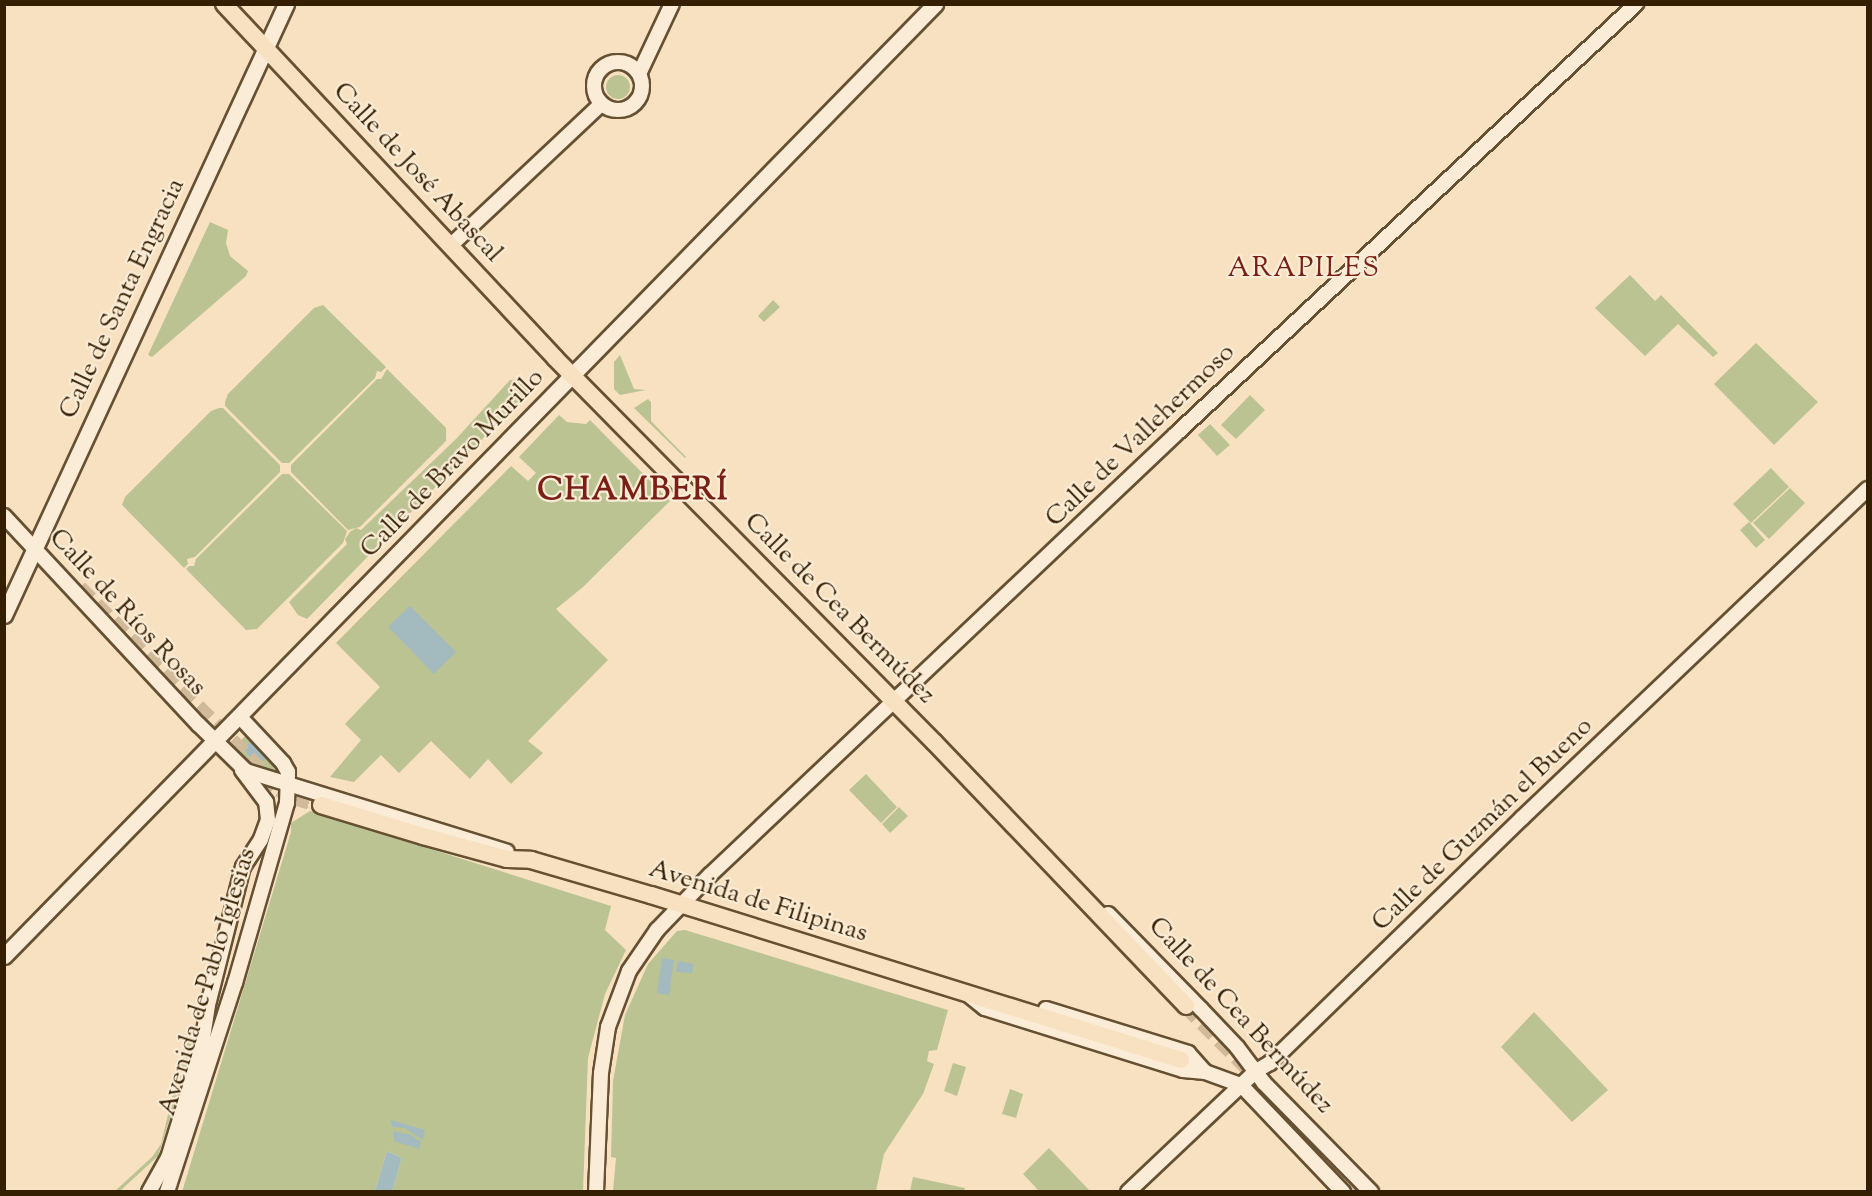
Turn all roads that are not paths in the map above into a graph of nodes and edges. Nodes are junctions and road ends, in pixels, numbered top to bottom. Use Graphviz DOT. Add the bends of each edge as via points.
graph roads {
  1 [pos="224,4"];
  2 [pos="286,4"];
  3 [pos="672,4"];
  4 [pos="935,4"];
  5 [pos="1636,4"];
  6 [pos="265,48"];
  7 [pos="639,74"];
  8 [pos="600,104"];
  9 [pos="450,246"];
  10 [pos="573,376"];
  11 [pos="1868,489"];
  12 [pos="4,516"];
  13 [pos="35,549"];
  14 [pos="4,615"];
  15 [pos="895,702"];
  16 [pos="239,716"];
  17 [pos="215,741"];
  18 [pos="238,765"];
  19 [pos="289,785"];
  20 [pos="321,805"];
  21 [pos="531,860"];
  22 [pos="1067,880"];
  23 [pos="680,904"];
  24 [pos="4,956"];
  25 [pos="968,994"];
  26 [pos="1186,1005"];
  27 [pos="1180,1060"];
  28 [pos="1256,1071"];
  29 [pos="1241,1085"];
  30 [pos="149,1191"];
  31 [pos="167,1191"];
  32 [pos="596,1191"];
  33 [pos="1128,1191"];
  34 [pos="1344,1191"];
  35 [pos="1371,1191"];
  1 -- 6 [label="main road, Calle de José Abascal"];
  2 -- 6 [label="main road, Calle de Santa Engracia"];
  3 -- 7 [label="street"];
  4 -- 10 [label="main road, Calle de Bravo Murillo"];
  5 -- 15 [label="street, Calle de Vallehermoso"];
  6 -- 9 [label="main road, Calle de José Abascal"];
  6 -- 13 [label="main road, Calle de Santa Engracia"];
  7 -- 8 [label="street" via="642,91 633,105 616,111"];
  7 -- 8 [label="street" via="626,63 602,68 594,82"];
  8 -- 9 [label="street"];
  9 -- 10 [label="main road, Calle de José Abascal"];
  10 -- 15 [label="main road, Calle de Cea Bermúdez"];
  10 -- 16 [label="main road, Calle de Bravo Murillo"];
  11 -- 28 [label="street, Calle de Guzmán el Bueno" via="1270,1063"];
  12 -- 13 [label="street, Calle de Ríos Rosas"];
  13 -- 14 [label="main road, Calle de Santa Engracia"];
  13 -- 17 [label="street, Calle de Ríos Rosas"];
  15 -- 22 [label="main road, Calle de Cea Bermúdez"];
  15 -- 23 [label="street, Calle de Vallehermoso"];
  16 -- 17 [label="main road, Calle de Bravo Murillo"];
  16 -- 19 [label="street" via="283,763"];
  17 -- 18 [label="street, Calle de Ríos Rosas"];
  17 -- 24 [label="main road, Calle de Bravo Murillo"];
  18 -- 19 [label="street, Avenida de Filipinas" via="255,776"];
  18 -- 30 [label="street, Avenida de Pablo Iglesias" via="266,802 268,820 241,874 208,1005 201,1051 168,1158"];
  19 -- 21 [label="street, Avenida de Filipinas"];
  19 -- 31 [label="street, Avenida de Pablo Iglesias" via="245,949"];
  20 -- 21 [label="main road, Avenida de Filipinas" via="497,856"];
  21 -- 23 [label="main road, Avenida de Filipinas"];
  22 -- 26 [label="main road, Calle de Cea Bermúdez"];
  22 -- 28 [label="street, Calle de Cea Bermúdez" via="1123,927"];
  23 -- 25 [label="main road, Avenida de Filipinas"];
  23 -- 32 [label="street, Calle de Vallehermoso" via="629,971 608,1027 601,1073"];
  25 -- 27 [label="main road, Avenida de Filipinas"];
  25 -- 29 [label="street, Avenida de Filipinas" via="989,993 1188,1053 1205,1071"];
  28 -- 29 [label="street, Calle de Guzmán el Bueno"];
  28 -- 35 [label="street, Calle de Cea Bermúdez"];
  29 -- 33 [label="street, Calle de Guzmán el Bueno"];
  29 -- 34 [label="street, Calle de Cea Bermúdez"];
}
